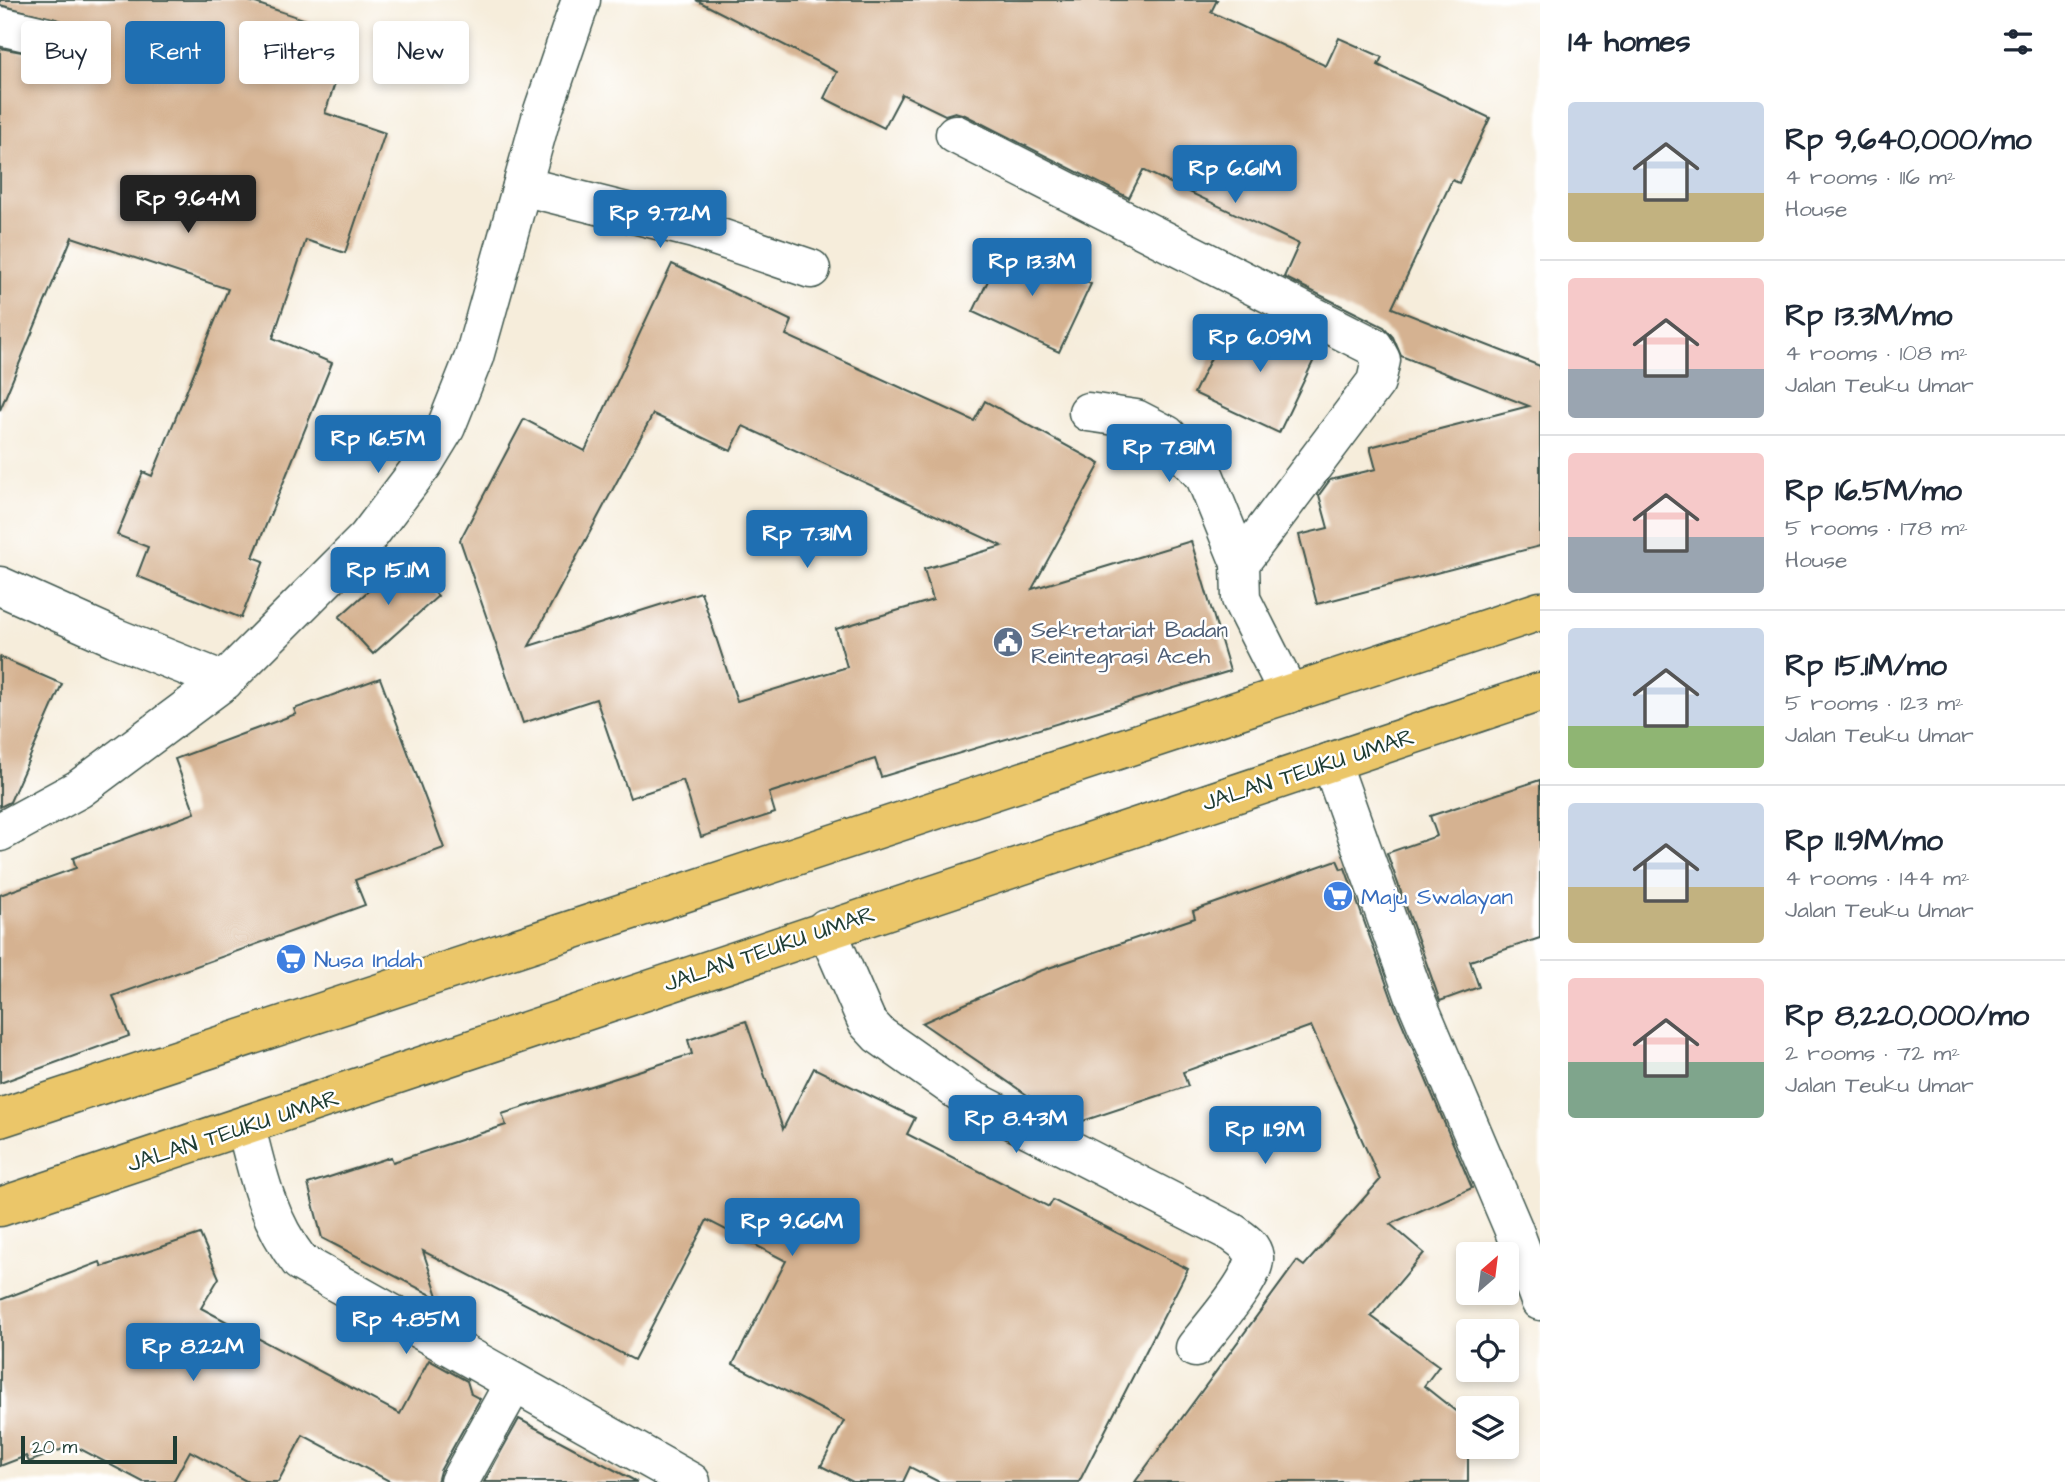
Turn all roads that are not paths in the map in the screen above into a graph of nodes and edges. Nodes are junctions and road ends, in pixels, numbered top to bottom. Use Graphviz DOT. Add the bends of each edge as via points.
graph roads {
  1 [pos="581,0"];
  2 [pos="0,26"];
  3 [pos="21,31"];
  4 [pos="955,134"];
  5 [pos="522,186"];
  6 [pos="811,269"];
  7 [pos="1088,411"];
  8 [pos="1240,563"];
  9 [pos="0,586"];
  10 [pos="1540,611"];
  11 [pos="225,681"];
  12 [pos="1540,692"];
  13 [pos="1289,694"];
  14 [pos="1331,762"];
  15 [pos="0,832"];
  16 [pos="826,928"];
  17 [pos="0,1118"];
  18 [pos="246,1127"];
  19 [pos="0,1207"];
  20 [pos="1540,1301"];
  21 [pos="1195,1348"];
  22 [pos="514,1383"];
  23 [pos="459,1482"];
  24 [pos="691,1482"];
  1 -- 5 [label="street"];
  2 -- 3 [label="street"];
  4 -- 8 [label="street" via="1374,347 1381,360 1376,382"];
  5 -- 6 [label="street" via="694,229"];
  5 -- 11 [label="street" via="474,357 446,426 424,463 367,538"];
  7 -- 8 [label="street" via="1136,419 1167,435 1205,477"];
  8 -- 13 [label="street" via="1241,599"];
  9 -- 11 [label="street"];
  10 -- 13 [label="highway"];
  11 -- 15 [label="street" via="79,789"];
  12 -- 14 [label="highway, JALAN TEUKU UMAR"];
  13 -- 17 [label="highway"];
  14 -- 16 [label="highway, JALAN TEUKU UMAR"];
  14 -- 20 [label="street" via="1414,995"];
  16 -- 18 [label="highway, JALAN TEUKU UMAR"];
  16 -- 21 [label="street" via="867,1021 879,1035 967,1097 1233,1233 1251,1247 1255,1260 1250,1275"];
  18 -- 19 [label="highway, JALAN TEUKU UMAR"];
  18 -- 22 [label="street" via="267,1207 300,1262"];
  22 -- 23 [label="street"];
  22 -- 24 [label="street"];
}
